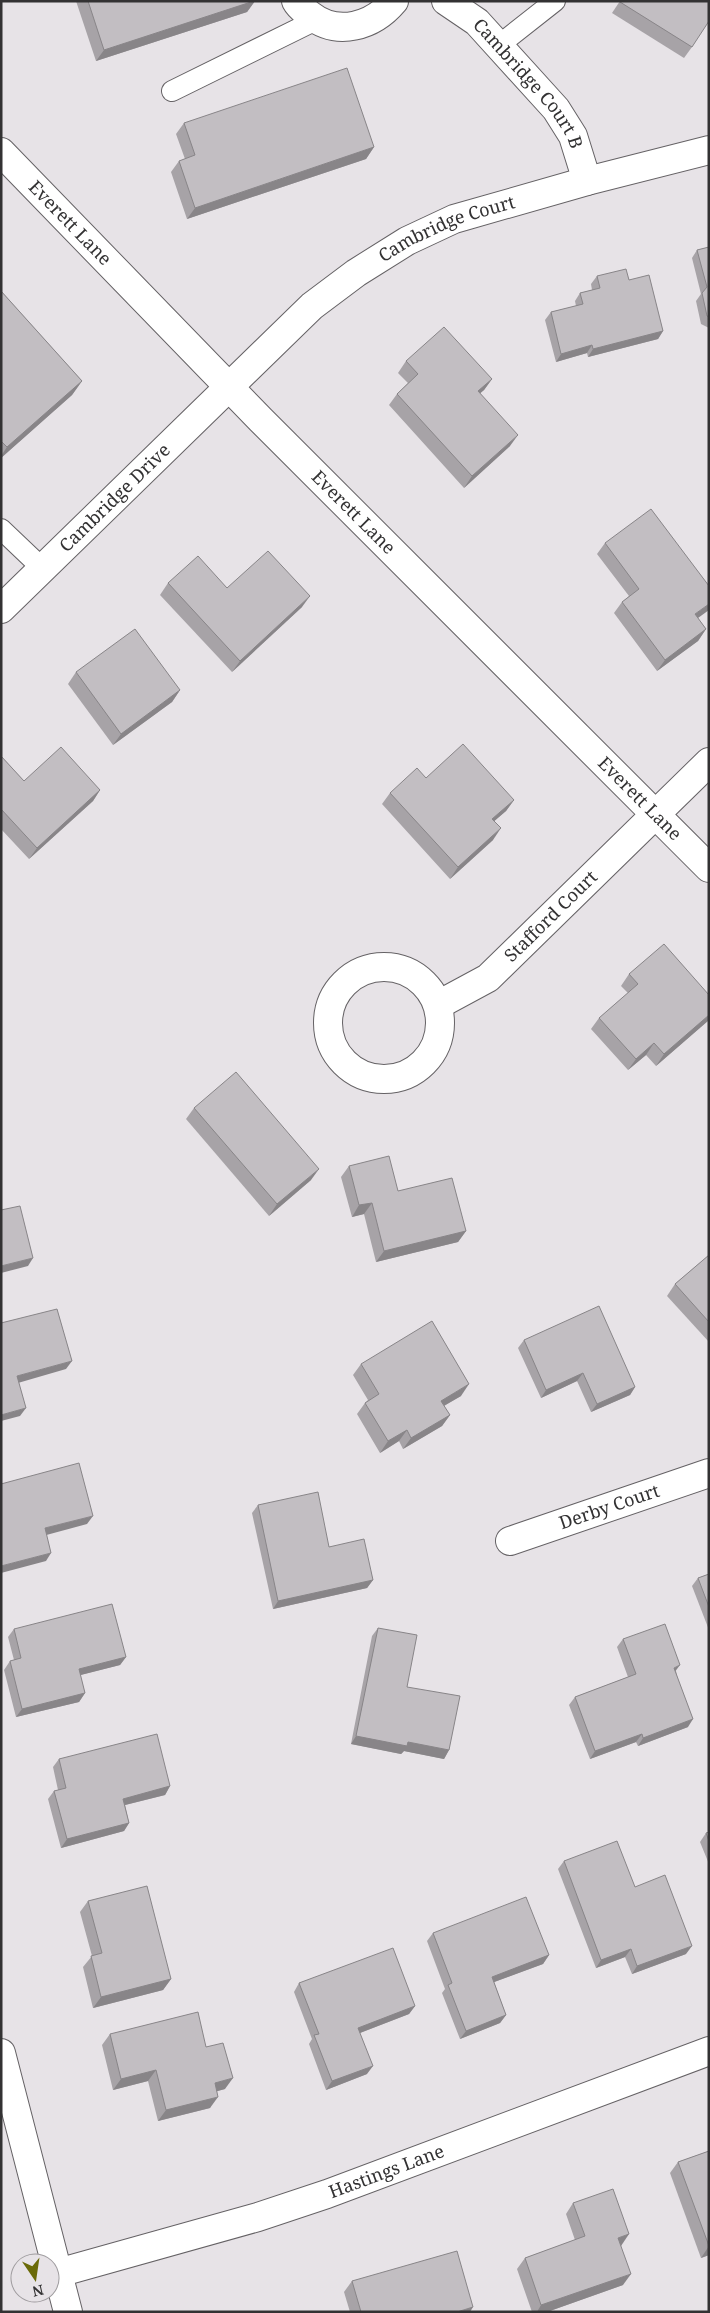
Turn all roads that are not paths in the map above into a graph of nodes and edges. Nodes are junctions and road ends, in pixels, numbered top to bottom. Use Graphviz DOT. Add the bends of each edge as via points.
graph roads {
  1 [pos="296,1"];
  2 [pos="394,1"];
  3 [pos="446,1"];
  4 [pos="555,1"];
  5 [pos="316,20"];
  6 [pos="498,46"];
  7 [pos="172,91"];
  8 [pos="709,150"];
  9 [pos="1,152"];
  10 [pos="587,181"];
  11 [pos="228,387"];
  12 [pos="1,529"];
  13 [pos="42,568"];
  14 [pos="1,609"];
  15 [pos="709,762"];
  16 [pos="656,815"];
  17 [pos="709,868"];
  18 [pos="438,1005"];
  19 [pos="709,1473"];
  20 [pos="510,1541"];
  21 [pos="709,2051"];
  22 [pos="1,2053"];
  23 [pos="53,2253"];
  24 [pos="60,2272"];
  25 [pos="60,2281"];
  26 [pos="68,2312"];
  1 -- 5 [label="street"];
  2 -- 5 [label="street" via="383,14 362,25 339,27"];
  3 -- 6 [label="street, Cambridge Court B" via="477,22"];
  4 -- 6 [label="lane"];
  5 -- 7 [label="lane"];
  6 -- 10 [label="street, Cambridge Court B" via="556,110 573,136"];
  8 -- 10 [label="street, Cambridge Court"];
  9 -- 11 [label="street, Everett Lane"];
  10 -- 11 [label="street, Cambridge Court" via="454,219 407,241 312,306"];
  11 -- 13 [label="street, Cambridge Drive"];
  11 -- 16 [label="street, Everett Lane"];
  12 -- 13 [label="lane"];
  13 -- 14 [label="street, Cambridge Drive"];
  15 -- 16 [label="street, Stafford Court"];
  16 -- 17 [label="street, Everett Lane"];
  16 -- 18 [label="street, Stafford Court" via="488,978"];
  18 -- 18 [label="street" via="427,986 410,972 388,966 366,968 347,980 333,997 327,1019 330,1040 340,1060 358,1074 379,1080 401,1077 421,1066 435,1049 441,1027"];
  19 -- 20 [label="street, Derby Court"];
  21 -- 24 [label="street, Hastings Lane" via="258,2217"];
  22 -- 23 [label="street"];
  25 -- 26 [label="street"];
}
